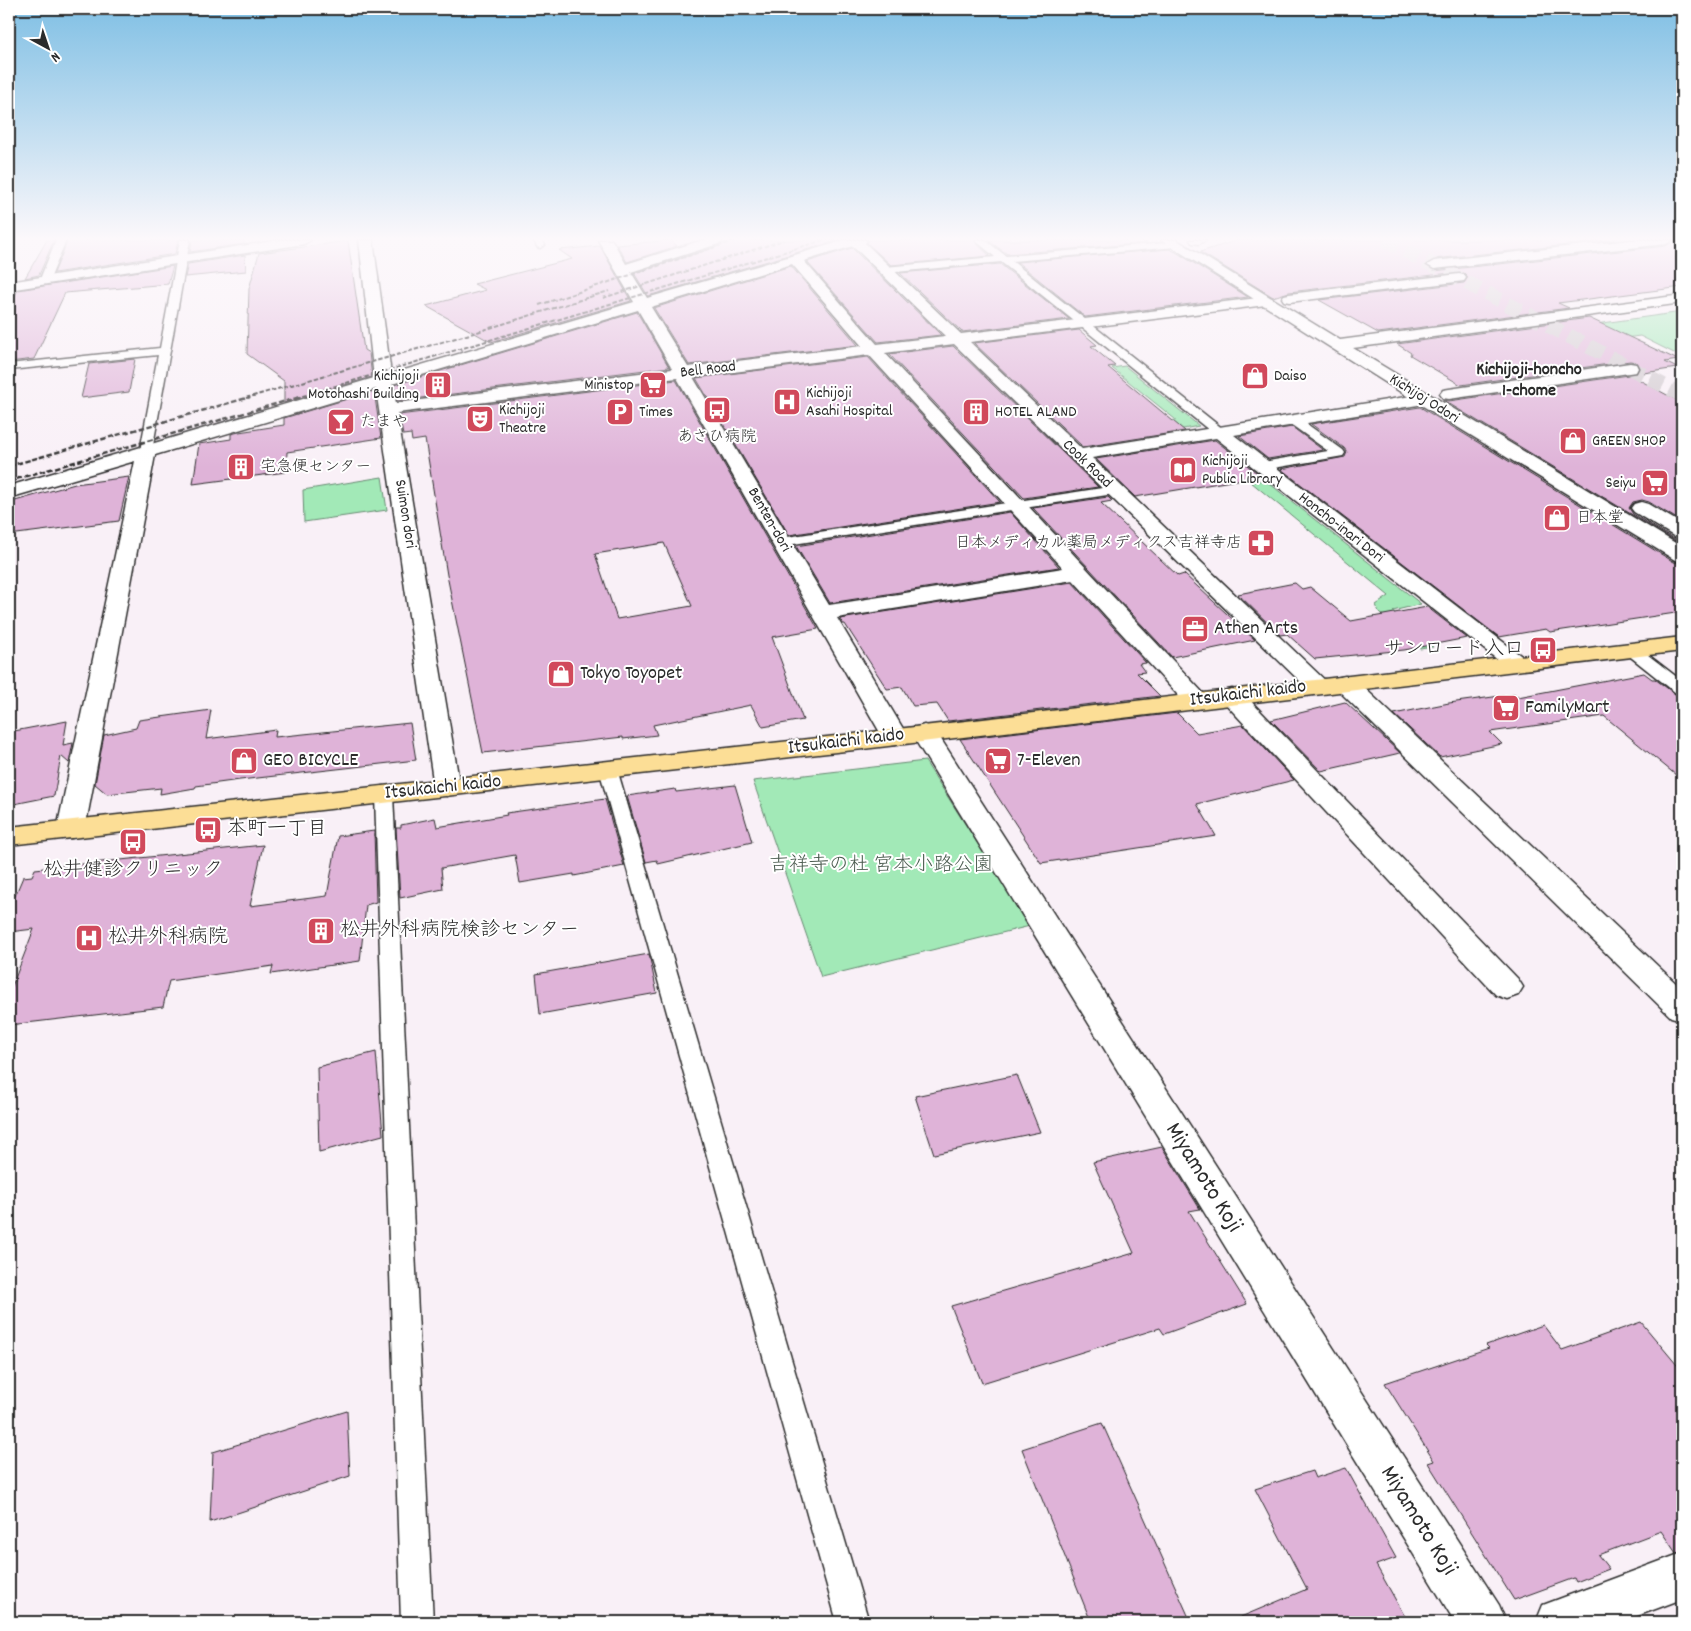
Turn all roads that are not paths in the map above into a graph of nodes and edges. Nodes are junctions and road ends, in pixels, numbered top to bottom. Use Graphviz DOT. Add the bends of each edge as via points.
graph roads {
  1 [pos="170,316"];
  2 [pos="375,316"];
  3 [pos="601,316"];
  4 [pos="649,316"];
  5 [pos="845,316"];
  6 [pos="933,316"];
  7 [pos="1073,316"];
  8 [pos="1133,316"];
  9 [pos="1305,316"];
  10 [pos="1552,316"];
  11 [pos="1082,324"];
  12 [pos="1339,337"];
  13 [pos="957,339"];
  14 [pos="1363,341"];
  15 [pos="874,350"];
  16 [pos="164,351"];
  17 [pos="1383,353"];
  18 [pos="9,367"];
  19 [pos="1630,368"];
  20 [pos="683,373"];
  21 [pos="383,380"];
  22 [pos="1428,391"];
  23 [pos="1449,394"];
  24 [pos="389,409"];
  25 [pos="1474,409"];
  26 [pos="1293,420"];
  27 [pos="1219,432"];
  28 [pos="146,451"];
  29 [pos="1078,455"];
  30 [pos="1262,466"];
  31 [pos="1115,490"];
  32 [pos="9,492"];
  33 [pos="1624,498"];
  34 [pos="1017,505"];
  35 [pos="1682,533"];
  36 [pos="782,542"];
  37 [pos="1682,556"];
  38 [pos="1080,572"];
  39 [pos="823,614"];
  40 [pos="1682,644"];
  41 [pos="1633,651"];
  42 [pos="1516,663"];
  43 [pos="1332,684"];
  44 [pos="1682,689"];
  45 [pos="1232,696"];
  46 [pos="1196,700"];
  47 [pos="910,735"];
  48 [pos="608,769"];
  49 [pos="447,787"];
  50 [pos="384,794"];
  51 [pos="71,829"];
  52 [pos="9,836"];
  53 [pos="1507,987"];
  54 [pos="1682,1008"];
  55 [pos="1682,1576"];
  56 [pos="417,1622"];
  57 [pos="853,1622"];
  58 [pos="1482,1622"];
  59 [pos="1560,1622"];
  1 -- 16 [label="lane"];
  2 -- 21 [label="street, Suimon dori"];
  3 -- 21 [label="street"];
  4 -- 20 [label="street, Benten-dori"];
  5 -- 15 [label="street"];
  6 -- 13 [label="street, Cook Road"];
  7 -- 11 [label="lane, Honcho-inari Dori"];
  8 -- 11 [label="street, Bell Road"];
  9 -- 12 [label="street, Kichijoj Odori"];
  10 -- 14 [label="street"];
  11 -- 13 [label="street, Bell Road"];
  11 -- 27 [label="lane, Honcho-inari Dori"];
  12 -- 14 [label="street"];
  12 -- 22 [label="street, Kichijoj Odori"];
  13 -- 15 [label="street, Bell Road"];
  13 -- 29 [label="street, Cook Road"];
  14 -- 17 [label="street, Kichijoj Odori"];
  15 -- 20 [label="street, Bell Road"];
  15 -- 34 [label="street"];
  16 -- 18 [label="lane"];
  16 -- 28 [label="lane"];
  19 -- 23 [label="street"];
  20 -- 24 [label="street, Bell Road"];
  20 -- 36 [label="street, Benten-dori"];
  21 -- 24 [label="street, Suimon dori"];
  21 -- 28 [label="street"];
  22 -- 23 [label="street, Kichijoj Odori"];
  22 -- 26 [label="street"];
  22 -- 37 [label="street, Kichijoj Odori"];
  23 -- 25 [label="street, Kichijoj Odori"];
  24 -- 49 [label="street, Suimon dori"];
  26 -- 27 [label="street"];
  26 -- 30 [label="lane" via="1339,453"];
  27 -- 29 [label="street"];
  27 -- 30 [label="street, Honcho-inari Dori"];
  28 -- 32 [label="street"];
  28 -- 51 [label="street"];
  29 -- 31 [label="street, Cook Road"];
  30 -- 42 [label="street, Honcho-inari Dori"];
  31 -- 34 [label="lane"];
  31 -- 43 [label="street, Cook Road"];
  33 -- 35 [label="street"];
  34 -- 36 [label="lane"];
  34 -- 38 [label="street"];
  36 -- 39 [label="street, Benten-dori"];
  38 -- 39 [label="street"];
  38 -- 46 [label="street"];
  39 -- 47 [label="street, Benten-dori"];
  40 -- 41 [label="main road, Itsukaichi kaido"];
  41 -- 42 [label="main road, Itsukaichi kaido"];
  41 -- 44 [label="lane"];
  42 -- 43 [label="main road, Itsukaichi kaido"];
  43 -- 45 [label="main road, Itsukaichi kaido"];
  43 -- 54 [label="street, Cook Road"];
  45 -- 46 [label="main road, Itsukaichi kaido"];
  45 -- 53 [label="street"];
  46 -- 47 [label="main road, Itsukaichi kaido"];
  47 -- 48 [label="main road, Itsukaichi kaido"];
  47 -- 58 [label="street, Miyamoto Koji"];
  48 -- 49 [label="main road, Itsukaichi kaido"];
  48 -- 57 [label="lane"];
  49 -- 50 [label="main road, Itsukaichi kaido"];
  50 -- 51 [label="main road, Itsukaichi kaido"];
  50 -- 56 [label="lane"];
  51 -- 52 [label="main road, Itsukaichi kaido"];
  55 -- 59 [label="street"];
}
